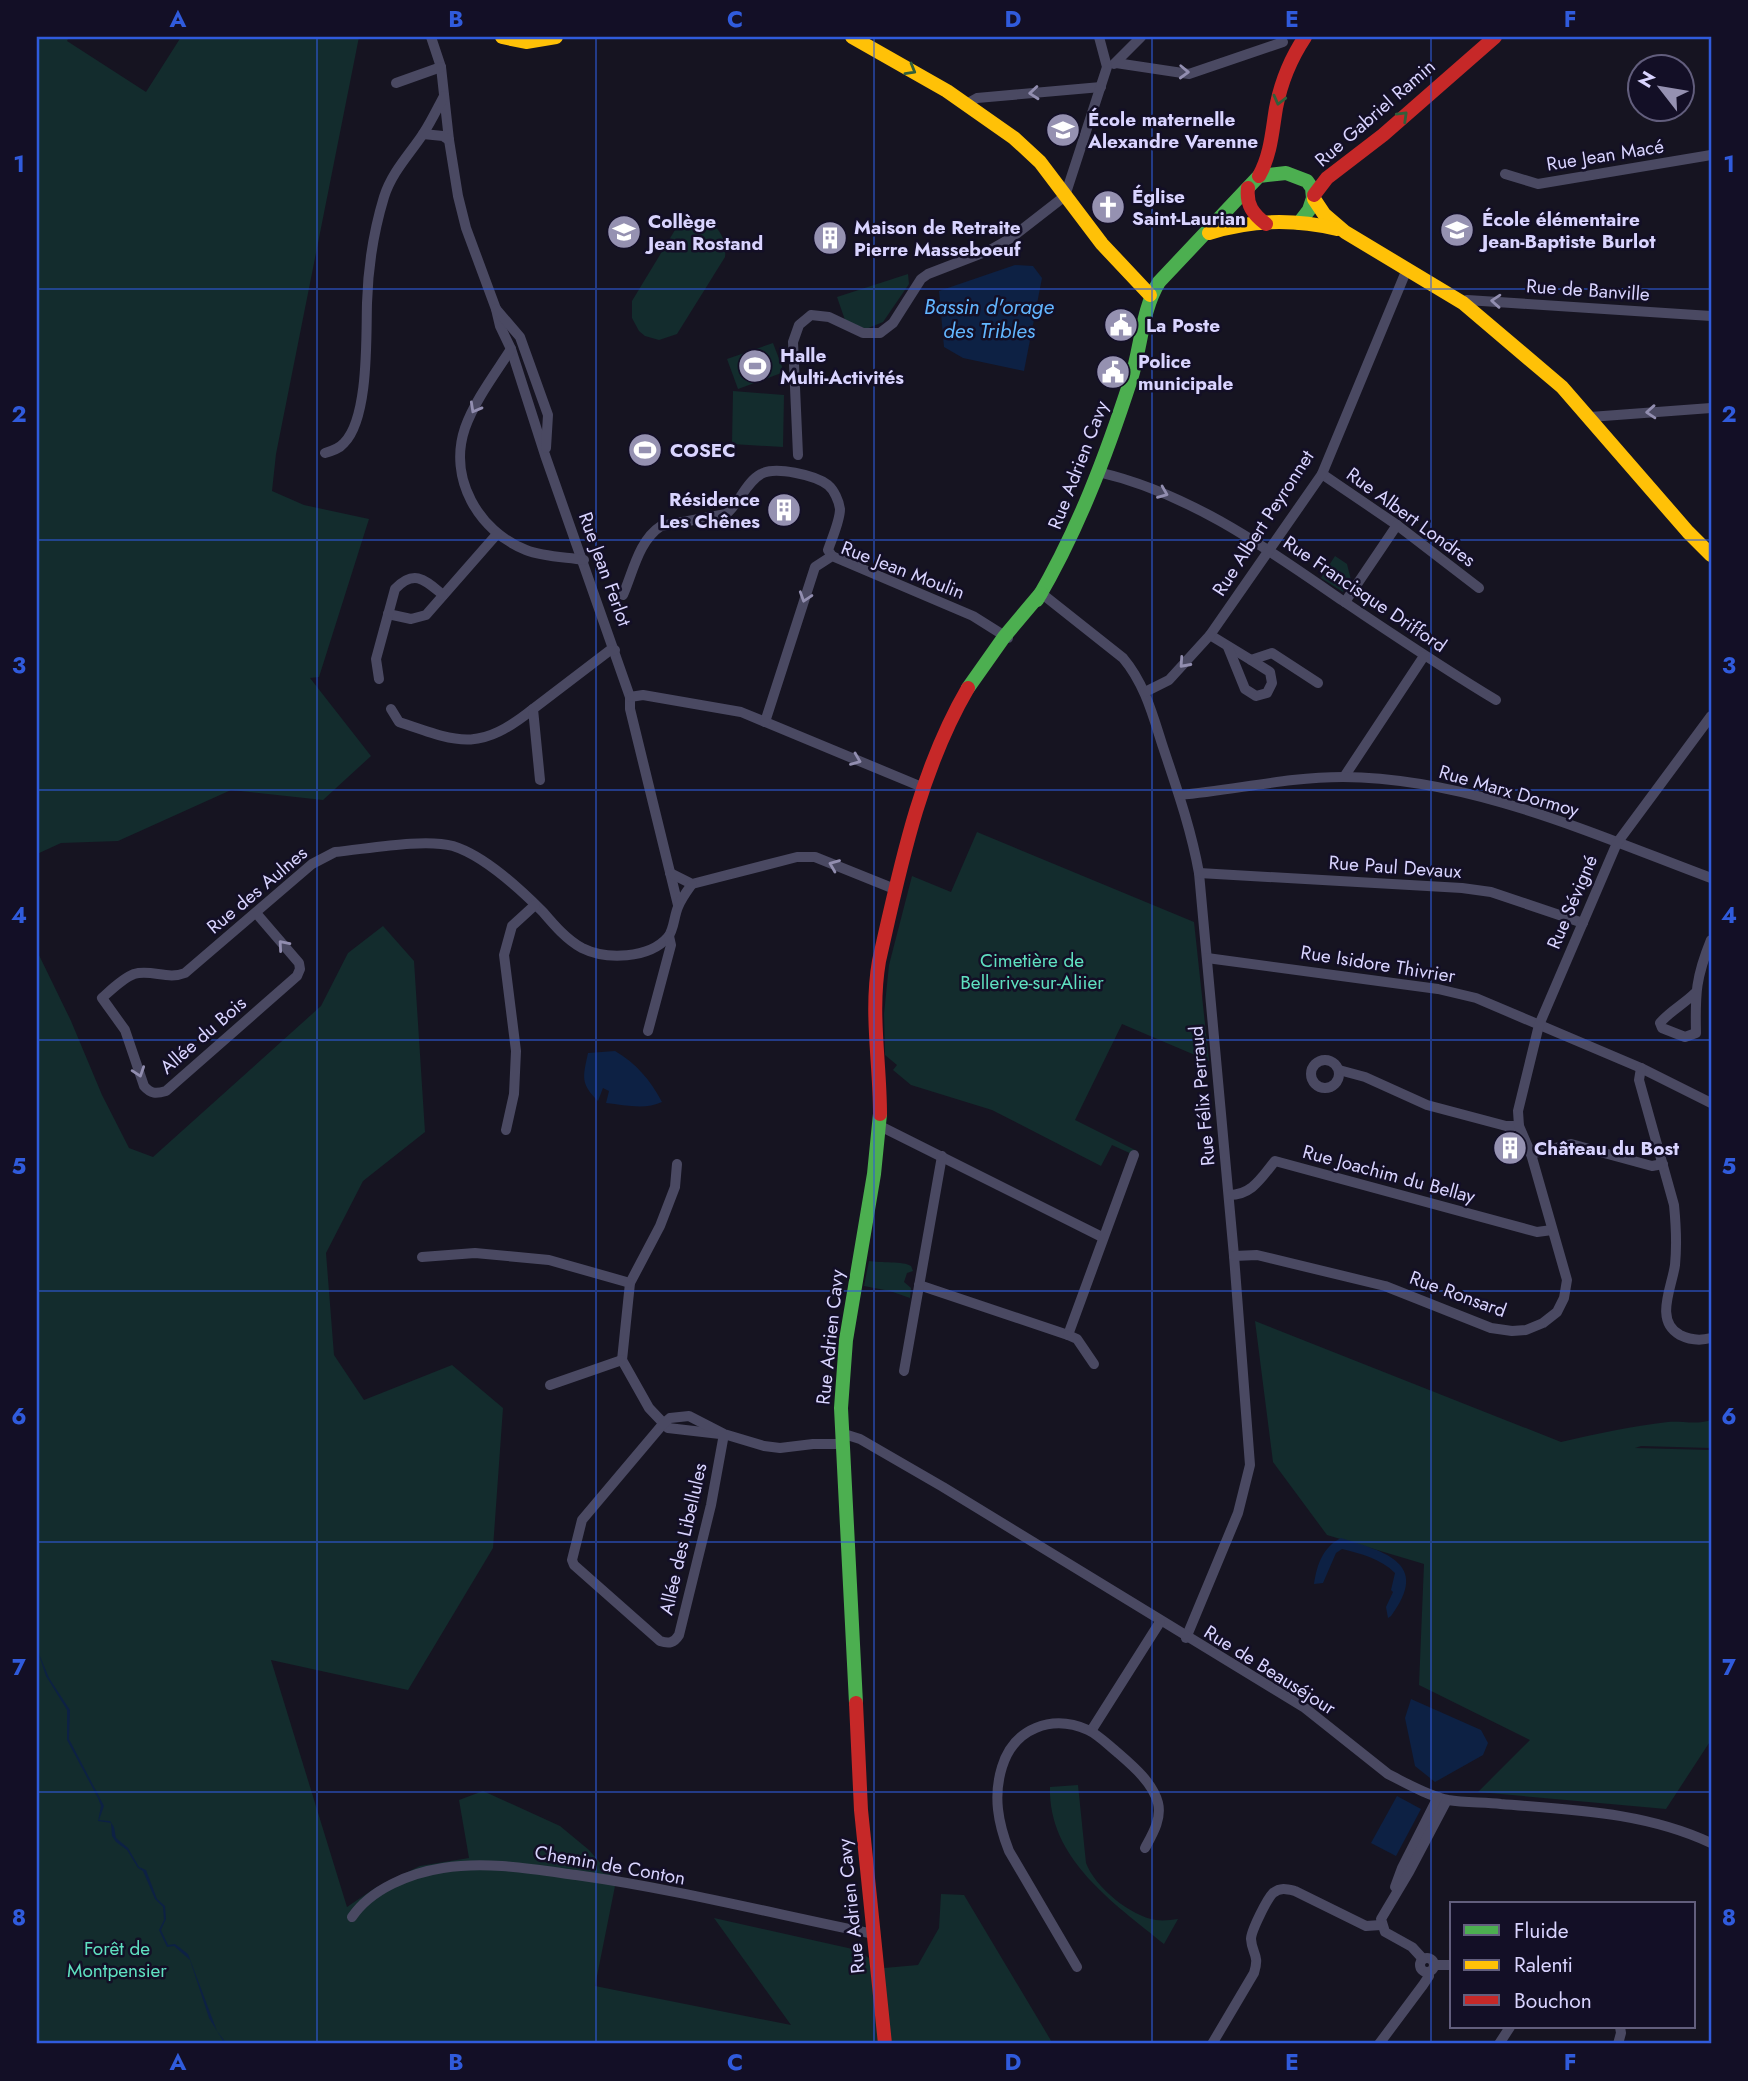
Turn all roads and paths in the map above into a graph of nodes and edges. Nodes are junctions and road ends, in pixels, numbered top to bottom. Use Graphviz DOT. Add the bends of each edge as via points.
graph roads {
  1 [pos="431,37"];
  2 [pos="502,37"];
  3 [pos="556,37"];
  4 [pos="852,37"];
  5 [pos="1099,37"];
  6 [pos="1141,37"];
  7 [pos="1305,37"];
  8 [pos="1495,37"];
  9 [pos="1280,39"];
  10 [pos="437,42"];
  11 [pos="1297,50"];
  12 [pos="1112,65"];
  13 [pos="441,67"];
  14 [pos="396,83"];
  15 [pos="1101,87"];
  16 [pos="444,96"];
  17 [pos="968,103"];
  18 [pos="426,129"];
  19 [pos="448,134"];
  20 [pos="1711,155"];
  21 [pos="1504,174"];
  22 [pos="1259,176"];
  23 [pos="1248,188"];
  24 [pos="1065,196"];
  25 [pos="1314,197"];
  26 [pos="1300,223"];
  27 [pos="1266,224"];
  28 [pos="1345,232"];
  29 [pos="1206,234"];
  30 [pos="1407,269"];
  31 [pos="1150,295"];
  32 [pos="1463,303"];
  33 [pos="496,309"];
  34 [pos="1711,316"];
  35 [pos="510,349"];
  36 [pos="1711,408"];
  37 [pos="1590,417"];
  38 [pos="325,453"];
  39 [pos="545,454"];
  40 [pos="798,455"];
  41 [pos="1098,472"];
  42 [pos="1322,474"];
  43 [pos="1398,525"];
  44 [pos="497,534"];
  45 [pos="1269,550"];
  46 [pos="1711,555"];
  47 [pos="832,556"];
  48 [pos="584,560"];
  49 [pos="1479,588"];
  50 [pos="1041,593"];
  51 [pos="443,595"];
  52 [pos="623,595"];
  53 [pos="1345,601"];
  54 [pos="388,614"];
  55 [pos="1210,635"];
  56 [pos="1006,637"];
  57 [pos="1228,646"];
  58 [pos="615,650"];
  59 [pos="1424,656"];
  60 [pos="1251,660"];
  61 [pos="379,679"];
  62 [pos="1318,683"];
  63 [pos="1145,692"];
  64 [pos="630,697"];
  65 [pos="1496,699"];
  66 [pos="391,709"];
  67 [pos="533,709"];
  68 [pos="1711,716"];
  69 [pos="765,722"];
  70 [pos="1344,777"];
  71 [pos="540,780"];
  72 [pos="922,787"];
  73 [pos="1180,795"];
  74 [pos="1617,843"];
  75 [pos="670,873"];
  76 [pos="1199,873"];
  77 [pos="1711,878"];
  78 [pos="692,884"];
  79 [pos="897,890"];
  80 [pos="535,905"];
  81 [pos="678,905"];
  82 [pos="256,913"];
  83 [pos="1583,923"];
  84 [pos="669,936"];
  85 [pos="1711,940"];
  86 [pos="1207,958"];
  87 [pos="1695,993"];
  88 [pos="102,998"];
  89 [pos="1539,1025"];
  90 [pos="648,1031"];
  91 [pos="1641,1068"];
  92 [pos="1339,1070"];
  93 [pos="1711,1103"];
  94 [pos="880,1126"];
  95 [pos="1519,1126"];
  96 [pos="506,1130"];
  97 [pos="1531,1154"];
  98 [pos="1134,1155"];
  99 [pos="942,1156"];
  100 [pos="677,1164"];
  101 [pos="1662,1164"];
  102 [pos="1229,1195"];
  103 [pos="1552,1230"];
  104 [pos="1102,1237"];
  105 [pos="422,1256"];
  106 [pos="1234,1256"];
  107 [pos="630,1283"];
  108 [pos="919,1284"];
  109 [pos="1068,1335"];
  110 [pos="1711,1338"];
  111 [pos="622,1360"];
  112 [pos="1094,1364"];
  113 [pos="904,1371"];
  114 [pos="550,1385"];
  115 [pos="663,1424"];
  116 [pos="724,1434"];
  117 [pos="841,1438"];
  118 [pos="1160,1622"];
  119 [pos="1186,1638"];
  120 [pos="1091,1731"];
  121 [pos="1443,1798"];
  122 [pos="1711,1843"];
  123 [pos="1145,1848"];
  124 [pos="352,1917"];
  125 [pos="1381,1925"];
  126 [pos="874,1934"];
  127 [pos="1450,1965"];
  128 [pos="1077,1967"];
  129 [pos="1431,1968"];
  130 [pos="1509,2028"];
  131 [pos="885,2044"];
  132 [pos="1212,2044"];
  133 [pos="1379,2044"];
  134 [pos="1499,2044"];
  1 -- 10 [label="street, Rue Jean Ferlot"];
  2 -- 3 [label="main road" via="526,42"];
  4 -- 17 [label="main road, one-way"];
  5 -- 12 [label="street"];
  6 -- 12 [label="street"];
  7 -- 11 [label="main road"];
  25 -- 8 [label="main road, Rue Gabriel Ramin, one-way" via="1327,178"];
  9 -- 11 [label="street"];
  12 -- 9 [label="street, one-way" via="1189,74"];
  10 -- 13 [label="street, Rue Jean Ferlot"];
  11 -- 22 [label="main road, one-way" via="1277,105 1271,151"];
  12 -- 15 [label="street"];
  13 -- 14 [label="street"];
  13 -- 16 [label="street, Rue Jean Ferlot"];
  15 -- 17 [label="street, one-way" via="977,97"];
  15 -- 24 [label="street"];
  16 -- 18 [label="street"];
  16 -- 19 [label="street, Rue Jean Ferlot"];
  17 -- 24 [label="main road" via="1033,156"];
  18 -- 19 [label="street"];
  18 -- 38 [label="street" via="396,169 383,200 367,300 360,405 346,442"];
  19 -- 33 [label="street, Rue Jean Ferlot" via="466,228"];
  20 -- 21 [label="street, Rue Jean Macé" via="1538,184"];
  22 -- 23 [label="main road"];
  22 -- 25 [label="main road" via="1299,175 1310,184"];
  23 -- 27 [label="main road" via="1252,215"];
  23 -- 29 [label="main road"];
  24 -- 31 [label="main road"];
  24 -- 40 [label="street" via="1011,238 921,279 893,323 880,333 863,333 829,317 811,315 799,325 793,342"];
  25 -- 26 [label="main road" via="1311,211"];
  25 -- 28 [label="main road" via="1324,214"];
  26 -- 27 [label="main road"];
  26 -- 28 [label="main road"];
  27 -- 29 [label="main road" via="1236,224"];
  28 -- 30 [label="main road"];
  29 -- 31 [label="main road"];
  30 -- 32 [label="main road"];
  30 -- 42 [label="street, Rue Albert Peyronnet"];
  31 -- 41 [label="main road, Rue Adrien Cavy" via="1129,385"];
  34 -- 32 [label="street, Rue de Banville, one-way"];
  32 -- 37 [label="main road" via="1562,387"];
  33 -- 35 [label="street, Rue Jean Ferlot"];
  33 -- 39 [label="street, Rue Jean Ferlot" via="520,337 548,415"];
  35 -- 39 [label="street, Rue Jean Ferlot"];
  35 -- 44 [label="street, one-way" via="472,412 461,449 467,491"];
  36 -- 37 [label="street, one-way"];
  37 -- 46 [label="main road"];
  39 -- 48 [label="street, Rue Jean Ferlot"];
  41 -- 45 [label="street, Rue Francisque Drifford, one-way" via="1151,488 1234,527"];
  41 -- 50 [label="main road, Rue Adrien Cavy"];
  42 -- 43 [label="street, Rue Albert Londres"];
  42 -- 45 [label="street, Rue Albert Peyronnet"];
  43 -- 49 [label="street, Rue Albert Londres"];
  43 -- 53 [label="street"];
  44 -- 48 [label="street" via="536,554"];
  44 -- 51 [label="street"];
  45 -- 53 [label="street, Rue Francisque Drifford"];
  45 -- 55 [label="street, Rue Albert Peyronnet"];
  47 -- 52 [label="street" via="828,550 840,510 831,487 794,472 765,472 726,514 654,530"];
  47 -- 56 [label="street, Rue Jean Moulin" via="973,616"];
  47 -- 69 [label="street, Rue Jean Moulin, one-way" via="815,567"];
  48 -- 58 [label="street, Rue Jean Ferlot"];
  50 -- 56 [label="main road, Rue Adrien Cavy" via="1020,626"];
  50 -- 63 [label="street, Rue Félix Perraud" via="1123,658"];
  51 -- 54 [label="street" via="419,619"];
  51 -- 54 [label="street" via="426,581 411,577 395,589"];
  53 -- 59 [label="street, Rue Francisque Drifford"];
  54 -- 61 [label="street" via="376,659"];
  55 -- 57 [label="street"];
  55 -- 63 [label="street, Rue Albert Peyronnet, one-way" via="1169,680"];
  56 -- 72 [label="main road, Rue Adrien Cavy" via="951,716"];
  57 -- 60 [label="street"];
  57 -- 60 [label="street" via="1245,689 1256,696 1268,693 1270,672"];
  58 -- 64 [label="street, Rue Jean Ferlot"];
  58 -- 67 [label="street"];
  59 -- 65 [label="street, Rue Francisque Drifford"];
  59 -- 70 [label="street"];
  60 -- 62 [label="street" via="1272,653"];
  63 -- 73 [label="street, Rue Félix Perraud"];
  64 -- 69 [label="street" via="643,695 741,712"];
  64 -- 75 [label="street, Rue Jean Ferlot"];
  66 -- 67 [label="street" via="399,722 447,739 464,740 495,735"];
  67 -- 71 [label="street"];
  68 -- 74 [label="street, Rue Sévigné"];
  69 -- 72 [label="street, one-way"];
  70 -- 73 [label="street, Rue Marx Dormoy" via="1271,781"];
  70 -- 74 [label="street, Rue Marx Dormoy" via="1462,791"];
  72 -- 79 [label="main road, Rue Adrien Cavy"];
  73 -- 76 [label="street, Rue Félix Perraud"];
  74 -- 77 [label="street, Rue Marx Dormoy"];
  74 -- 83 [label="street, Rue Sévigné"];
  75 -- 78 [label="street"];
  75 -- 81 [label="street"];
  76 -- 83 [label="street, Rue Paul Devaux" via="1462,888 1509,897"];
  76 -- 86 [label="street, Rue Félix Perraud"];
  79 -- 78 [label="street, one-way" via="815,857 797,857"];
  78 -- 81 [label="street"];
  79 -- 94 [label="main road, Rue Adrien Cavy" via="874,1001"];
  80 -- 82 [label="street, Rue des Aulnes" via="475,856 437,843 335,852"];
  80 -- 84 [label="street, Rue des Aulnes" via="582,948 605,955 632,955"];
  80 -- 96 [label="street" via="512,926 504,955 516,1051"];
  81 -- 84 [label="street"];
  82 -- 88 [label="street, Rue des Aulnes" via="185,973 131,975"];
  88 -- 82 [label="street, Allée du Bois, one-way" via="125,1030 144,1086 157,1094 166,1090 297,976 299,963"];
  83 -- 89 [label="street, Rue Sévigné"];
  84 -- 90 [label="street" via="671,945"];
  85 -- 87 [label="street"];
  86 -- 89 [label="street, Rue Isidore Thivrier" via="1438,989 1476,998"];
  86 -- 102 [label="street, Rue Félix Perraud"];
  87 -- 87 [label="street" via="1696,1033 1685,1037 1662,1028 1666,1016"];
  89 -- 91 [label="street, Rue Isidore Thivrier"];
  89 -- 95 [label="street, Rue Sévigné" via="1517,1111"];
  91 -- 93 [label="street, Rue Isidore Thivrier"];
  91 -- 101 [label="street" via="1639,1080"];
  92 -- 95 [label="street" via="1427,1105"];
  94 -- 99 [label="street"];
  94 -- 117 [label="main road, Rue Adrien Cavy" via="847,1322"];
  95 -- 97 [label="street, Rue Ronsard"];
  97 -- 101 [label="street" via="1571,1144 1652,1167"];
  97 -- 103 [label="street, Rue Ronsard"];
  98 -- 104 [label="street"];
  99 -- 104 [label="street"];
  99 -- 108 [label="street"];
  100 -- 107 [label="street" via="675,1187 664,1216"];
  101 -- 110 [label="street" via="1676,1226 1675,1265 1665,1309 1668,1323 1684,1337"];
  102 -- 103 [label="street, Rue Joachim du Bellay" via="1250,1191 1275,1161 1537,1232"];
  102 -- 106 [label="street, Rue Félix Perraud"];
  103 -- 106 [label="street, Rue Ronsard" via="1567,1280 1564,1298 1544,1323 1526,1330 1491,1328 1385,1286 1256,1255"];
  104 -- 109 [label="street"];
  105 -- 107 [label="street" via="475,1253 550,1261"];
  106 -- 119 [label="street, Rue Félix Perraud" via="1250,1465 1238,1513"];
  107 -- 111 [label="street"];
  108 -- 109 [label="street"];
  108 -- 113 [label="street"];
  109 -- 112 [label="street" via="1077,1339"];
  111 -- 114 [label="street"];
  111 -- 115 [label="street"];
  115 -- 116 [label="street" via="675,1430"];
  115 -- 116 [label="street" via="680,1415 689,1416"];
  115 -- 116 [label="street, Allée des Libellules" via="582,1520 572,1560 660,1641 668,1643 676,1641"];
  116 -- 117 [label="street" via="780,1448"];
  117 -- 118 [label="street, Rue de Beauséjour" via="860,1439"];
  117 -- 126 [label="main road, Rue Adrien Cavy" via="861,1810"];
  118 -- 119 [label="street, Rue de Beauséjour"];
  118 -- 120 [label="street"];
  119 -- 121 [label="street, Rue de Beauséjour" via="1305,1708 1388,1774"];
  120 -- 123 [label="street" via="1130,1763 1154,1792 1158,1815"];
  120 -- 128 [label="street" via="1062,1723 1042,1725 1021,1736 1007,1755 996,1799 1009,1851"];
  121 -- 122 [label="street, Rue de Beauséjour" via="1601,1812 1667,1825"];
  121 -- 125 [label="street"];
  124 -- 126 [label="street, Chemin de Conton" via="361,1905 415,1874 484,1865 616,1881"];
  125 -- 129 [label="street" via="1412,1947 1423,1959 1421,1967"];
  125 -- 132 [label="street" via="1366,1926 1295,1891 1283,1888 1272,1894 1253,1929 1251,1940 1258,1961 1254,1973"];
  126 -- 131 [label="main road, Rue Adrien Cavy"];
  127 -- 129 [label="street"];
  129 -- 133 [label="street"];
  130 -- 134 [label="street"];
}
